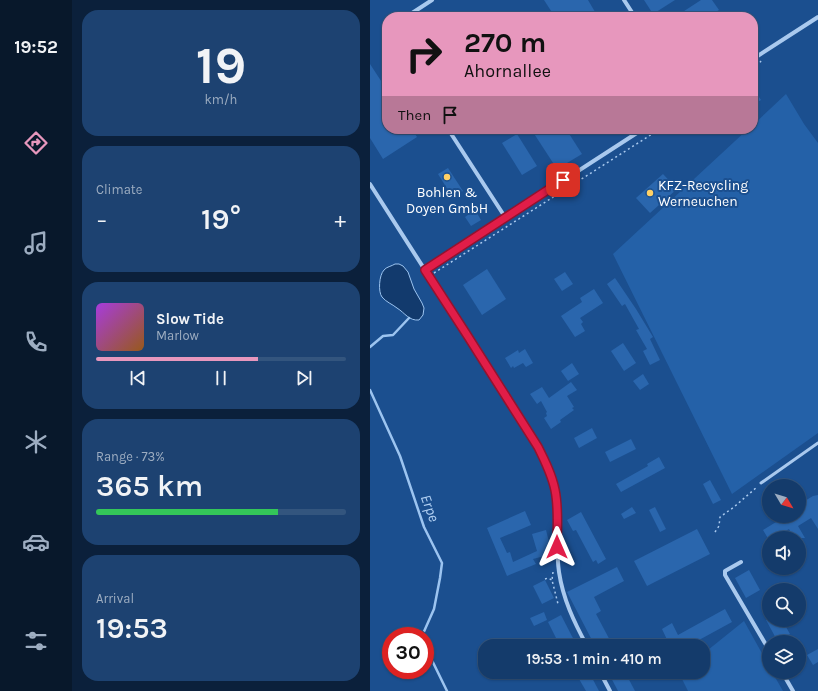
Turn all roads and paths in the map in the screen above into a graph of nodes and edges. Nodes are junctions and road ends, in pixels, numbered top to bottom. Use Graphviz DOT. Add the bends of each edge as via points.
graph roads {
  1 [pos="432,0"];
  2 [pos="624,0"];
  3 [pos="414,12"];
  4 [pos="632,12"];
  5 [pos="818,17"];
  6 [pos="758,56"];
  7 [pos="761,61"];
  8 [pos="758,66"];
  9 [pos="451,134"];
  10 [pos="635,134"];
  11 [pos="652,134"];
  12 [pos="370,184"];
  13 [pos="505,217"];
  14 [pos="425,270"];
  15 [pos="430,276"];
  16 [pos="818,443"];
  17 [pos="761,483"];
  18 [pos="715,532"];
  19 [pos="741,562"];
  20 [pos="545,579"];
  21 [pos="558,604"];
  22 [pos="762,638"];
  23 [pos="582,639"];
  24 [pos="604,679"];
  25 [pos="786,679"];
  26 [pos="610,691"];
  27 [pos="793,691"];
  1 -- 3 [label="street"];
  2 -- 4 [label="street"];
  5 -- 6 [label="street"];
  7 -- 8 [label="path"];
  9 -- 13 [label="street"];
  10 -- 13 [label="street"];
  11 -- 15 [label="path"];
  12 -- 14 [label="street"];
  13 -- 14 [label="street"];
  14 -- 15 [label="street"];
  15 -- 23 [label="street" via="547,465 557,498 558,561 563,594"];
  16 -- 17 [label="lane"];
  17 -- 18 [label="path" via="734,508 720,517"];
  19 -- 22 [label="street" via="725,571 725,575"];
  20 -- 21 [label="path" via="552,580"];
  24 -- 26 [label="street"];
  25 -- 27 [label="street"];
}
